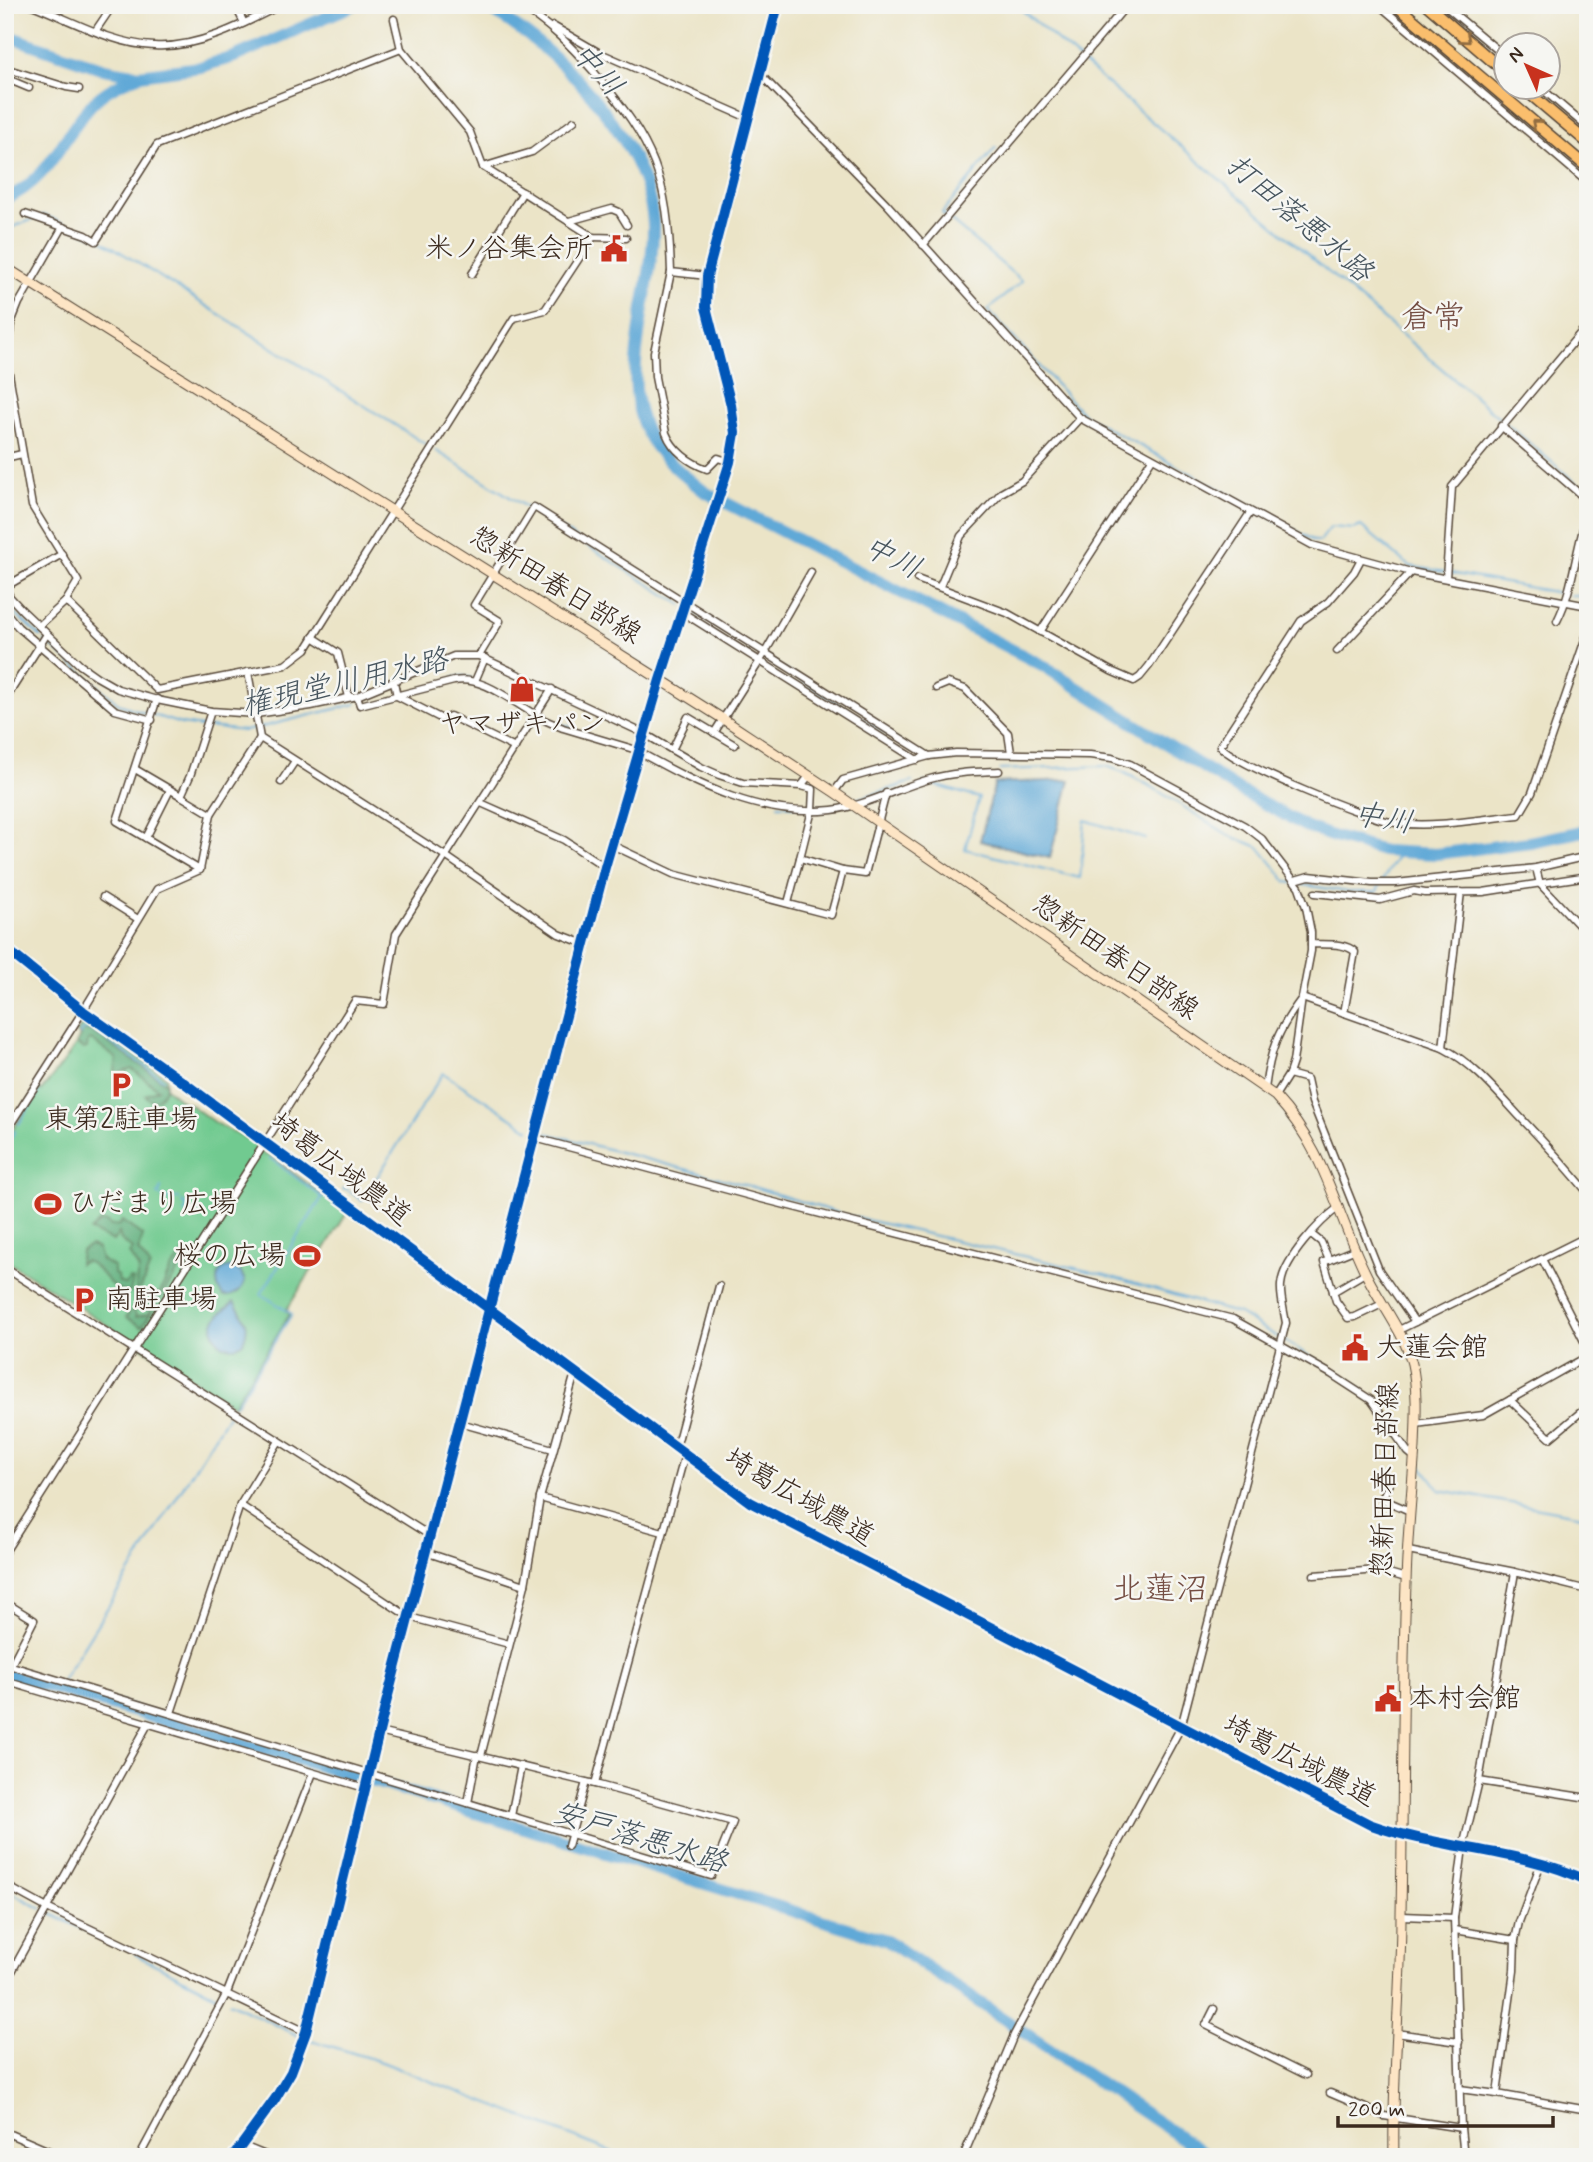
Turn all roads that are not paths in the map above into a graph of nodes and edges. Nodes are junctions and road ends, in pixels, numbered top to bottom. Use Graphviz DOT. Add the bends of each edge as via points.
graph roads {
  1 [pos="33,5"];
  2 [pos="113,5"];
  3 [pos="234,5"];
  4 [pos="281,5"];
  5 [pos="517,5"];
  6 [pos="778,5"];
  7 [pos="1127,5"];
  8 [pos="1379,5"];
  9 [pos="1396,5"];
  10 [pos="1427,5"];
  11 [pos="1444,5"];
  12 [pos="394,19"];
  13 [pos="542,20"];
  14 [pos="244,23"];
  15 [pos="96,30"];
  16 [pos="1492,45"];
  17 [pos="401,49"];
  18 [pos="1492,60"];
  19 [pos="5,68"];
  20 [pos="760,74"];
  21 [pos="5,78"];
  22 [pos="29,88"];
  23 [pos="79,89"];
  24 [pos="1540,102"];
  25 [pos="1557,102"];
  26 [pos="748,118"];
  27 [pos="574,121"];
  28 [pos="1588,128"];
  29 [pos="1588,143"];
  30 [pos="483,167"];
  31 [pos="1588,168"];
  32 [pos="1588,183"];
  33 [pos="523,192"];
  34 [pos="25,214"];
  35 [pos="569,221"];
  36 [pos="627,225"];
  37 [pos="63,227"];
  38 [pos="593,237"];
  39 [pos="626,238"];
  40 [pos="923,245"];
  41 [pos="5,267"];
  42 [pos="671,272"];
  43 [pos="472,274"];
  44 [pos="707,276"];
  45 [pos="30,282"];
  46 [pos="1588,324"];
  47 [pos="1578,336"];
  48 [pos="1588,339"];
  49 [pos="7,377"];
  50 [pos="1080,418"];
  51 [pos="1501,426"];
  52 [pos="22,454"];
  53 [pos="5,458"];
  54 [pos="1152,458"];
  55 [pos="730,464"];
  56 [pos="1588,501"];
  57 [pos="393,510"];
  58 [pos="1250,513"];
  59 [pos="1588,513"];
  60 [pos="62,554"];
  61 [pos="1361,559"];
  62 [pos="811,572"];
  63 [pos="1411,572"];
  64 [pos="494,573"];
  65 [pos="1446,578"];
  66 [pos="917,579"];
  67 [pos="941,584"];
  68 [pos="5,587"];
  69 [pos="8,598"];
  70 [pos="66,601"];
  71 [pos="1567,602"];
  72 [pos="1588,606"];
  73 [pos="683,607"];
  74 [pos="5,611"];
  75 [pos="1557,621"];
  76 [pos="39,626"];
  77 [pos="1588,631"];
  78 [pos="1040,632"];
  79 [pos="47,634"];
  80 [pos="313,637"];
  81 [pos="40,645"];
  82 [pos="1337,651"];
  83 [pos="765,652"];
  84 [pos="482,657"];
  85 [pos="760,661"];
  86 [pos="248,672"];
  87 [pos="660,680"];
  88 [pos="475,681"];
  89 [pos="394,682"];
  90 [pos="936,688"];
  91 [pos="552,689"];
  92 [pos="158,690"];
  93 [pos="397,695"];
  94 [pos="353,697"];
  95 [pos="5,700"];
  96 [pos="157,700"];
  97 [pos="211,711"];
  98 [pos="256,714"];
  99 [pos="536,716"];
  100 [pos="723,719"];
  101 [pos="152,720"];
  102 [pos="714,733"];
  103 [pos="645,734"];
  104 [pos="260,738"];
  105 [pos="735,745"];
  106 [pos="515,748"];
  107 [pos="640,749"];
  108 [pos="672,750"];
  109 [pos="1011,752"];
  110 [pos="929,756"];
  111 [pos="917,760"];
  112 [pos="295,761"];
  113 [pos="135,769"];
  114 [pos="999,771"];
  115 [pos="809,776"];
  116 [pos="281,782"];
  117 [pos="801,786"];
  118 [pos="170,790"];
  119 [pos="834,792"];
  120 [pos="886,793"];
  121 [pos="181,796"];
  122 [pos="481,803"];
  123 [pos="850,803"];
  124 [pos="812,807"];
  125 [pos="211,814"];
  126 [pos="878,823"];
  127 [pos="146,838"];
  128 [pos="612,845"];
  129 [pos="1588,856"];
  130 [pos="447,857"];
  131 [pos="800,858"];
  132 [pos="605,867"];
  133 [pos="1536,868"];
  134 [pos="200,870"];
  135 [pos="843,871"];
  136 [pos="1588,876"];
  137 [pos="1295,880"];
  138 [pos="1540,884"];
  139 [pos="1315,892"];
  140 [pos="1461,892"];
  141 [pos="103,897"];
  142 [pos="789,903"];
  143 [pos="138,919"];
  144 [pos="1588,935"];
  145 [pos="585,944"];
  146 [pos="1311,944"];
  147 [pos="5,948"];
  148 [pos="1302,998"];
  149 [pos="83,1011"];
  150 [pos="1344,1013"];
  151 [pos="1443,1048"];
  152 [pos="1289,1074"];
  153 [pos="1265,1089"];
  154 [pos="1275,1096"];
  155 [pos="5,1133"];
  156 [pos="536,1138"];
  157 [pos="265,1143"];
  158 [pos="1588,1193"];
  159 [pos="1339,1207"];
  160 [pos="1311,1234"];
  161 [pos="1588,1236"];
  162 [pos="1356,1249"];
  163 [pos="1542,1259"];
  164 [pos="1329,1260"];
  165 [pos="5,1268"];
  166 [pos="1365,1273"];
  167 [pos="719,1286"];
  168 [pos="1333,1292"];
  169 [pos="1382,1304"];
  170 [pos="490,1309"];
  171 [pos="1415,1322"];
  172 [pos="1399,1330"];
  173 [pos="1279,1346"];
  174 [pos="134,1349"];
  175 [pos="1588,1349"];
  176 [pos="1588,1356"];
  177 [pos="575,1373"];
  178 [pos="1510,1400"];
  179 [pos="1588,1406"];
  180 [pos="460,1423"];
  181 [pos="1416,1424"];
  182 [pos="279,1441"];
  183 [pos="676,1448"];
  184 [pos="553,1449"];
  185 [pos="685,1454"];
  186 [pos="1414,1454"];
  187 [pos="1390,1482"];
  188 [pos="540,1498"];
  189 [pos="240,1505"];
  190 [pos="1410,1511"];
  191 [pos="663,1532"];
  192 [pos="429,1535"];
  193 [pos="1408,1551"];
  194 [pos="5,1552"];
  195 [pos="425,1552"];
  196 [pos="1515,1572"];
  197 [pos="1314,1575"];
  198 [pos="1406,1578"];
  199 [pos="525,1585"];
  200 [pos="1588,1590"];
  201 [pos="5,1602"];
  202 [pos="409,1617"];
  203 [pos="509,1644"];
  204 [pos="8,1664"];
  205 [pos="5,1681"];
  206 [pos="171,1713"];
  207 [pos="148,1724"];
  208 [pos="1181,1727"];
  209 [pos="379,1732"];
  210 [pos="479,1755"];
  211 [pos="521,1766"];
  212 [pos="313,1773"];
  213 [pos="369,1774"];
  214 [pos="1479,1781"];
  215 [pos="586,1782"];
  216 [pos="595,1784"];
  217 [pos="365,1788"];
  218 [pos="1588,1798"];
  219 [pos="468,1803"];
  220 [pos="511,1816"];
  221 [pos="571,1834"];
  222 [pos="1401,1836"];
  223 [pos="568,1846"];
  224 [pos="1464,1847"];
  225 [pos="1541,1863"];
  226 [pos="1588,1881"];
  227 [pos="5,1885"];
  228 [pos="47,1908"];
  229 [pos="1402,1916"];
  230 [pos="1454,1918"];
  231 [pos="1455,1930"];
  232 [pos="1514,1940"];
  233 [pos="5,1984"];
  234 [pos="227,1993"];
  235 [pos="1214,2009"];
  236 [pos="306,2032"];
  237 [pos="1396,2033"];
  238 [pos="1458,2042"];
  239 [pos="1306,2075"];
  240 [pos="1460,2089"];
  241 [pos="1330,2093"];
  242 [pos="1497,2094"];
  243 [pos="1588,2110"];
  244 [pos="1393,2117"];
  245 [pos="1461,2128"];
  246 [pos="5,2132"];
  247 [pos="34,2145"];
  248 [pos="241,2145"];
  249 [pos="5,2151"];
  250 [pos="19,2157"];
  251 [pos="28,2157"];
  252 [pos="63,2157"];
  253 [pos="139,2157"];
  254 [pos="233,2157"];
  255 [pos="270,2157"];
  256 [pos="963,2157"];
  257 [pos="1394,2157"];
  258 [pos="1464,2157"];
  1 -- 15 [label="street"];
  2 -- 15 [label="street"];
  3 -- 14 [label="street"];
  4 -- 14 [label="street"];
  5 -- 13 [label="street"];
  6 -- 20 [label="street"];
  7 -- 40 [label="street"];
  8 -- 32 [label="street"];
  31 -- 9 [label="highway, one-way"];
  10 -- 18 [label="highway, one-way"];
  11 -- 16 [label="street"];
  12 -- 17 [label="street"];
  13 -- 26 [label="street" via="598,51"];
  13 -- 42 [label="street" via="608,89 649,147 667,203"];
  14 -- 15 [label="street" via="196,40 156,47"];
  17 -- 30 [label="street" via="470,132"];
  17 -- 37 [label="street" via="157,145 96,241"];
  19 -- 23 [label="street"];
  20 -- 26 [label="street"];
  20 -- 40 [label="street"];
  21 -- 22 [label="street"];
  24 -- 29 [label="highway"];
  25 -- 28 [label="street"];
  26 -- 44 [label="street"];
  27 -- 30 [label="street" via="532,152"];
  30 -- 33 [label="street"];
  33 -- 35 [label="street"];
  33 -- 43 [label="street"];
  34 -- 37 [label="street"];
  35 -- 36 [label="street" via="612,209"];
  35 -- 38 [label="street"];
  37 -- 45 [label="street"];
  38 -- 39 [label="street"];
  38 -- 57 [label="street" via="545,310 514,318"];
  40 -- 50 [label="street"];
  41 -- 45 [label="street, 惣新田春日部線"];
  42 -- 44 [label="street"];
  42 -- 55 [label="street" via="654,352 666,433 677,450 700,467 707,470 718,458"];
  44 -- 55 [label="street" via="706,307 735,433"];
  45 -- 49 [label="street" via="11,323"];
  45 -- 57 [label="street, 惣新田春日部線"];
  46 -- 47 [label="street"];
  47 -- 48 [label="street"];
  47 -- 51 [label="street"];
  49 -- 52 [label="street"];
  50 -- 54 [label="street"];
  50 -- 67 [label="street" via="1022,481 1001,493 961,536"];
  51 -- 56 [label="street"];
  51 -- 65 [label="street" via="1452,487"];
  52 -- 53 [label="street"];
  52 -- 60 [label="street" via="32,506"];
  54 -- 58 [label="street"];
  54 -- 78 [label="street"];
  55 -- 73 [label="street"];
  57 -- 64 [label="street, 惣新田春日部線"];
  57 -- 80 [label="street"];
  58 -- 61 [label="street" via="1312,545"];
  58 -- 78 [label="street" via="1149,666 1134,681"];
  59 -- 71 [label="street"];
  60 -- 68 [label="street"];
  60 -- 70 [label="street" via="78,581"];
  61 -- 63 [label="street"];
  61 -- 77 [label="street" via="1328,602 1301,621 1220,746 1266,773 1373,817 1396,823 1443,823 1519,815 1532,793"];
  62 -- 83 [label="street"];
  63 -- 65 [label="street"];
  63 -- 82 [label="street"];
  64 -- 73 [label="street" via="534,508"];
  64 -- 84 [label="street" via="474,605 500,621"];
  64 -- 87 [label="street, 惣新田春日部線"];
  65 -- 71 [label="street"];
  66 -- 78 [label="street" via="1007,613"];
  68 -- 69 [label="street"];
  69 -- 76 [label="street"];
  70 -- 76 [label="street"];
  70 -- 92 [label="street"];
  71 -- 72 [label="street"];
  71 -- 75 [label="street"];
  73 -- 83 [label="street"];
  73 -- 85 [label="street"];
  73 -- 87 [label="street"];
  74 -- 81 [label="street"];
  76 -- 79 [label="street"];
  79 -- 81 [label="street"];
  79 -- 96 [label="street" via="97,677 118,689"];
  80 -- 86 [label="street" via="306,649 285,665"];
  80 -- 94 [label="street" via="338,653"];
  81 -- 95 [label="street"];
  81 -- 101 [label="street" via="115,710"];
  83 -- 85 [label="street"];
  83 -- 110 [label="street"];
  84 -- 88 [label="street"];
  84 -- 89 [label="street" via="454,656"];
  84 -- 91 [label="street"];
  85 -- 100 [label="street"];
  85 -- 111 [label="street"];
  86 -- 92 [label="street"];
  86 -- 98 [label="street"];
  87 -- 100 [label="street, 惣新田春日部線"];
  87 -- 103 [label="street"];
  88 -- 93 [label="street" via="459,680"];
  88 -- 99 [label="street"];
  89 -- 93 [label="street"];
  89 -- 94 [label="street"];
  90 -- 109 [label="street" via="948,683 965,689 1008,733"];
  91 -- 99 [label="street"];
  91 -- 103 [label="street"];
  92 -- 96 [label="street"];
  93 -- 94 [label="street" via="360,705"];
  93 -- 106 [label="street" via="444,720 450,716"];
  94 -- 98 [label="street"];
  96 -- 97 [label="street"];
  96 -- 101 [label="street"];
  97 -- 98 [label="street"];
  97 -- 121 [label="street"];
  98 -- 104 [label="street"];
  99 -- 106 [label="street"];
  99 -- 107 [label="street"];
  100 -- 102 [label="street"];
  100 -- 115 [label="street, 惣新田春日部線"];
  101 -- 113 [label="street"];
  102 -- 105 [label="street"];
  102 -- 108 [label="street" via="688,717"];
  103 -- 107 [label="street"];
  103 -- 108 [label="street"];
  104 -- 112 [label="street"];
  104 -- 125 [label="street"];
  106 -- 122 [label="street"];
  107 -- 124 [label="street" via="702,786 750,803 778,809"];
  107 -- 128 [label="street"];
  108 -- 117 [label="street" via="743,783"];
  109 -- 110 [label="street"];
  109 -- 137 [label="street" via="1112,758 1130,764 1245,826 1262,839"];
  110 -- 111 [label="street"];
  111 -- 119 [label="street" via="844,780"];
  112 -- 116 [label="street"];
  112 -- 130 [label="street"];
  113 -- 118 [label="street"];
  113 -- 127 [label="street" via="117,821"];
  114 -- 120 [label="street" via="948,774"];
  115 -- 117 [label="street"];
  115 -- 119 [label="street, 惣新田春日部線"];
  117 -- 124 [label="street" via="813,789"];
  118 -- 121 [label="street"];
  118 -- 127 [label="street"];
  119 -- 123 [label="street, 惣新田春日部線"];
  120 -- 123 [label="street"];
  120 -- 126 [label="street"];
  121 -- 125 [label="street"];
  122 -- 130 [label="street"];
  122 -- 132 [label="street" via="564,840"];
  123 -- 124 [label="street" via="832,810"];
  123 -- 126 [label="street, 惣新田春日部線"];
  124 -- 131 [label="street"];
  125 -- 134 [label="street"];
  126 -- 135 [label="street" via="865,874"];
  126 -- 153 [label="street, 惣新田春日部線"];
  127 -- 134 [label="street"];
  128 -- 132 [label="street"];
  128 -- 142 [label="street" via="673,874"];
  129 -- 133 [label="street"];
  130 -- 145 [label="street" via="559,934"];
  130 -- 157 [label="street" via="396,934 384,1004 355,1001"];
  131 -- 135 [label="street"];
  131 -- 142 [label="street"];
  132 -- 145 [label="street"];
  133 -- 137 [label="street" via="1396,883 1309,876"];
  133 -- 138 [label="street"];
  134 -- 143 [label="street" via="157,889"];
  135 -- 142 [label="street" via="831,915"];
  136 -- 138 [label="street"];
  137 -- 146 [label="street" via="1306,906"];
  138 -- 140 [label="street"];
  138 -- 144 [label="street"];
  139 -- 140 [label="street" via="1380,900 1414,891"];
  140 -- 151 [label="street"];
  141 -- 143 [label="street"];
  143 -- 149 [label="street"];
  145 -- 156 [label="street"];
  146 -- 148 [label="street"];
  146 -- 150 [label="street" via="1340,945 1355,951"];
  147 -- 149 [label="street, 埼葛広域農道"];
  148 -- 150 [label="street"];
  148 -- 152 [label="street"];
  148 -- 153 [label="street" via="1280,1028"];
  149 -- 155 [label="street"];
  149 -- 157 [label="street, 埼葛広域農道"];
  150 -- 151 [label="street"];
  151 -- 158 [label="street" via="1479,1073"];
  152 -- 154 [label="street"];
  152 -- 171 [label="street" via="1307,1079 1367,1245"];
  153 -- 154 [label="street, 惣新田春日部線"];
  154 -- 159 [label="street, 惣新田春日部線" via="1318,1155"];
  156 -- 170 [label="street"];
  156 -- 173 [label="street" via="1233,1319"];
  157 -- 170 [label="street, 埼葛広域農道"];
  157 -- 174 [label="street"];
  159 -- 160 [label="street"];
  159 -- 162 [label="street, 惣新田春日部線"];
  160 -- 164 [label="street" via="1321,1242"];
  160 -- 173 [label="street" via="1284,1274 1286,1323"];
  161 -- 163 [label="street"];
  162 -- 164 [label="street"];
  162 -- 166 [label="street, 惣新田春日部線"];
  163 -- 171 [label="street"];
  163 -- 175 [label="street"];
  164 -- 168 [label="street" via="1324,1262"];
  165 -- 174 [label="street"];
  166 -- 168 [label="street"];
  166 -- 169 [label="street, 惣新田春日部線"];
  167 -- 183 [label="street"];
  168 -- 169 [label="street" via="1348,1318"];
  169 -- 172 [label="street, 惣新田春日部線"];
  170 -- 177 [label="street, 埼葛広域農道"];
  170 -- 180 [label="street"];
  171 -- 172 [label="street"];
  172 -- 181 [label="street, 惣新田春日部線" via="1412,1364"];
  173 -- 186 [label="street" via="1371,1401"];
  173 -- 208 [label="street"];
  174 -- 182 [label="street"];
  174 -- 194 [label="street"];
  176 -- 178 [label="street"];
  177 -- 183 [label="street, 埼葛広域農道"];
  177 -- 184 [label="street"];
  178 -- 179 [label="street" via="1550,1438"];
  178 -- 181 [label="street" via="1483,1415"];
  180 -- 184 [label="street"];
  180 -- 192 [label="street"];
  181 -- 186 [label="street, 惣新田春日部線"];
  182 -- 189 [label="street"];
  182 -- 192 [label="street"];
  183 -- 185 [label="street, 埼葛広域農道"];
  184 -- 188 [label="street"];
  185 -- 191 [label="street"];
  185 -- 208 [label="street, 埼葛広域農道" via="750,1502"];
  186 -- 190 [label="street, 惣新田春日部線"];
  187 -- 190 [label="street" via="1382,1499"];
  188 -- 191 [label="street"];
  188 -- 199 [label="street"];
  189 -- 202 [label="street"];
  189 -- 206 [label="street"];
  190 -- 193 [label="street, 惣新田春日部線"];
  191 -- 216 [label="street"];
  192 -- 195 [label="street"];
  193 -- 196 [label="street"];
  193 -- 198 [label="street, 惣新田春日部線"];
  195 -- 199 [label="street"];
  195 -- 202 [label="street"];
  196 -- 200 [label="street"];
  196 -- 214 [label="street"];
  197 -- 198 [label="street" via="1378,1570"];
  198 -- 222 [label="street, 惣新田春日部線"];
  199 -- 203 [label="street"];
  201 -- 204 [label="street" via="34,1620"];
  202 -- 203 [label="street"];
  202 -- 209 [label="street"];
  203 -- 210 [label="street"];
  204 -- 206 [label="street"];
  205 -- 207 [label="street"];
  206 -- 213 [label="street"];
  207 -- 212 [label="street"];
  207 -- 228 [label="street"];
  208 -- 222 [label="street, 埼葛広域農道"];
  208 -- 256 [label="street" via="1014,2035"];
  209 -- 210 [label="street"];
  209 -- 213 [label="street"];
  210 -- 211 [label="street"];
  210 -- 219 [label="street"];
  211 -- 215 [label="street"];
  211 -- 220 [label="street"];
  212 -- 217 [label="street"];
  212 -- 234 [label="street"];
  213 -- 217 [label="street"];
  213 -- 219 [label="street"];
  214 -- 218 [label="street"];
  214 -- 224 [label="street"];
  215 -- 216 [label="street"];
  215 -- 221 [label="street"];
  216 -- 221 [label="street" via="733,1822 711,1876"];
  217 -- 236 [label="street"];
  219 -- 220 [label="street"];
  220 -- 221 [label="street"];
  221 -- 223 [label="street"];
  222 -- 224 [label="street, 埼葛広域農道"];
  222 -- 229 [label="street, 惣新田春日部線"];
  224 -- 225 [label="street, 埼葛広域農道"];
  224 -- 230 [label="street"];
  225 -- 226 [label="street, 埼葛広域農道"];
  225 -- 232 [label="street"];
  227 -- 228 [label="street"];
  228 -- 233 [label="street"];
  228 -- 234 [label="street"];
  229 -- 230 [label="street"];
  229 -- 237 [label="street, 惣新田春日部線"];
  230 -- 231 [label="street"];
  231 -- 232 [label="street"];
  231 -- 238 [label="street"];
  232 -- 242 [label="street"];
  234 -- 236 [label="street"];
  234 -- 253 [label="street"];
  235 -- 239 [label="street" via="1206,2025"];
  236 -- 248 [label="street" via="291,2072"];
  237 -- 238 [label="street"];
  237 -- 244 [label="street, 惣新田春日部線"];
  238 -- 240 [label="street"];
  240 -- 242 [label="street"];
  240 -- 245 [label="street"];
  241 -- 244 [label="street"];
  242 -- 243 [label="street"];
  244 -- 245 [label="street"];
  244 -- 257 [label="street, 惣新田春日部線"];
  245 -- 258 [label="street"];
  246 -- 247 [label="street"];
  247 -- 251 [label="street"];
  247 -- 252 [label="street"];
  248 -- 254 [label="street"];
  248 -- 255 [label="street"];
  249 -- 250 [label="street"];
}
